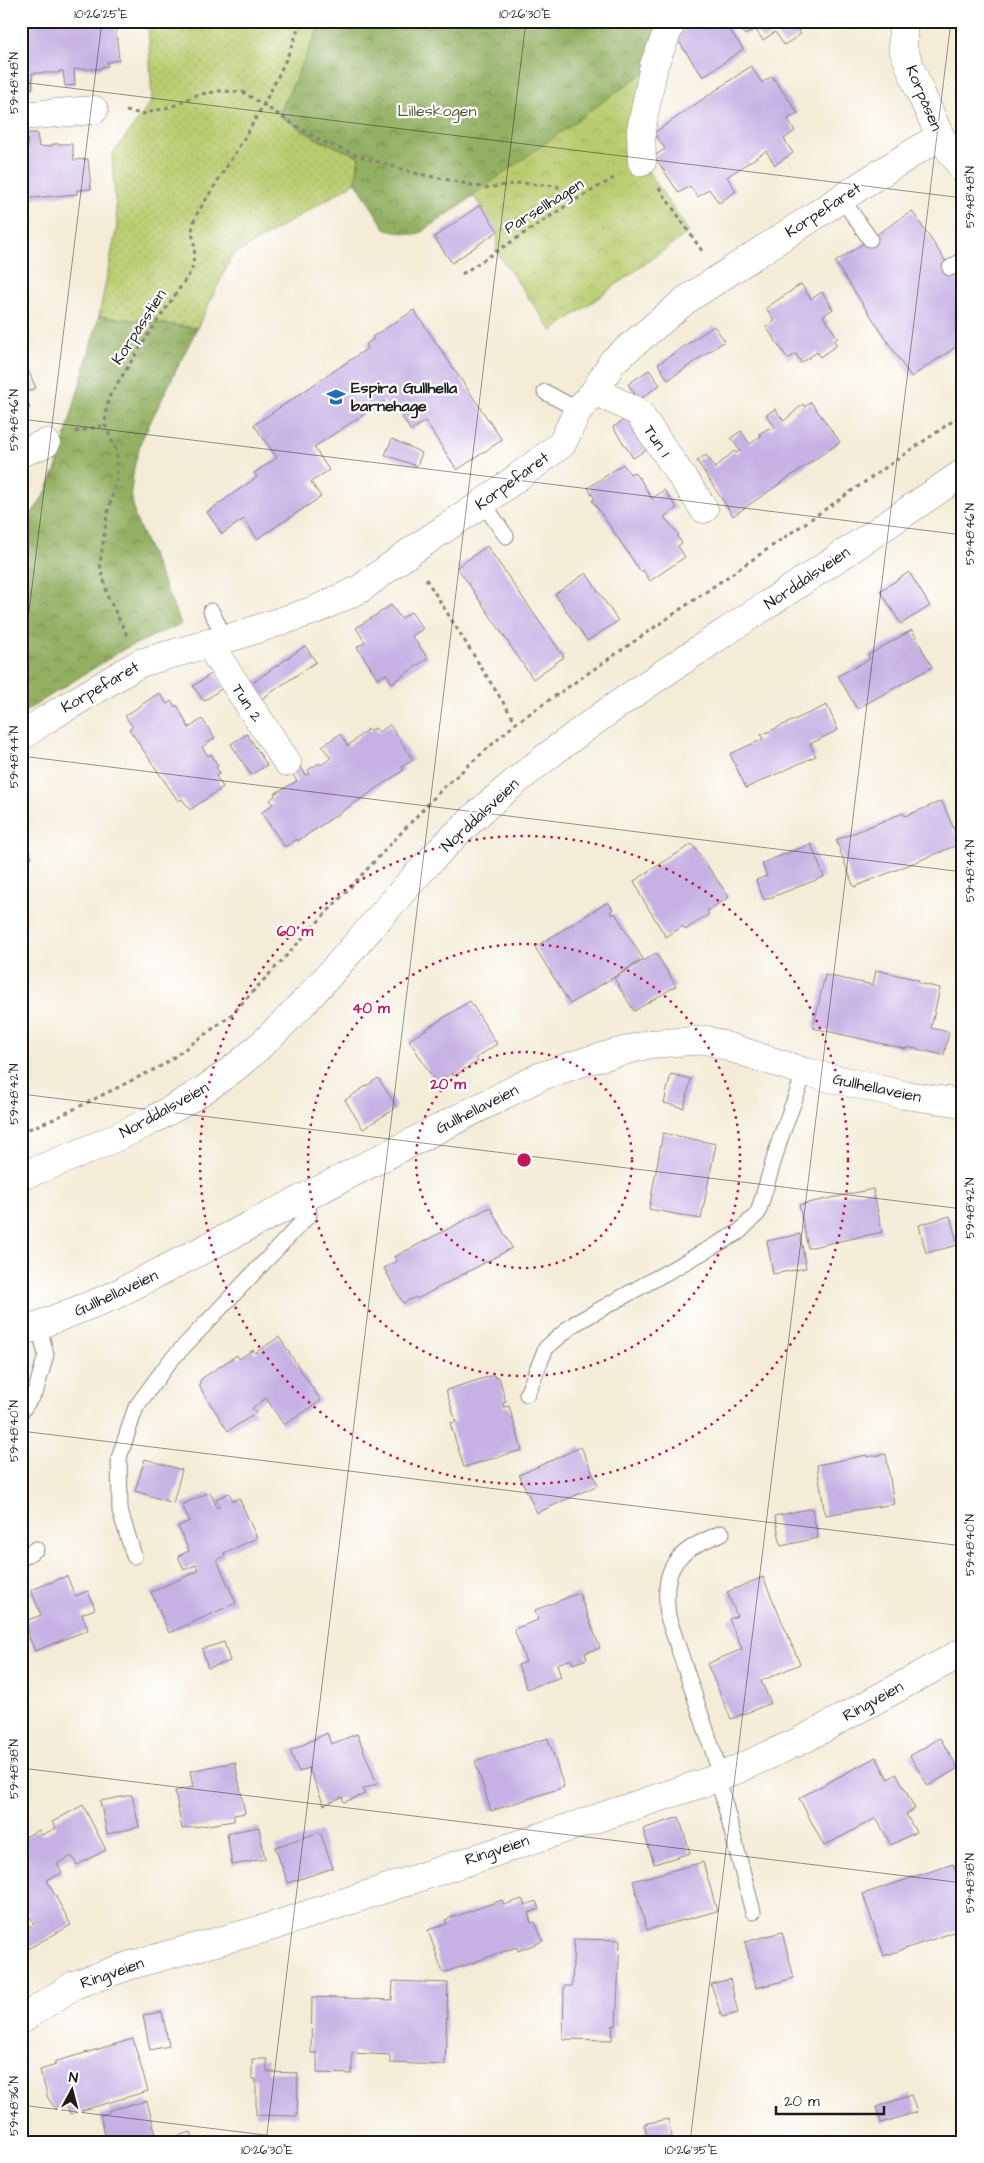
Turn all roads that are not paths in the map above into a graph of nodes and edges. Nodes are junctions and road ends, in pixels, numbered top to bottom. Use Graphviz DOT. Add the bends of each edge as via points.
graph roads {
  1 [pos="672,21"];
  2 [pos="903,21"];
  3 [pos="94,110"];
  4 [pos="21,116"];
  5 [pos="940,136"];
  6 [pos="642,162"];
  7 [pos="963,169"];
  8 [pos="842,199"];
  9 [pos="870,239"];
  10 [pos="545,392"];
  11 [pos="586,400"];
  12 [pos="46,443"];
  13 [pos="21,453"];
  14 [pos="963,473"];
  15 [pos="483,503"];
  16 [pos="704,509"];
  17 [pos="506,536"];
  18 [pos="211,611"];
  19 [pos="217,641"];
  20 [pos="21,737"];
  21 [pos="287,762"];
  22 [pos="805,1072"];
  23 [pos="963,1103"];
  24 [pos="21,1176"];
  25 [pos="307,1195"];
  26 [pos="30,1329"];
  27 [pos="527,1394"];
  28 [pos="21,1412"];
  29 [pos="722,1533"];
  30 [pos="36,1549"];
  31 [pos="134,1556"];
  32 [pos="21,1559"];
  33 [pos="963,1652"];
  34 [pos="718,1778"];
  35 [pos="753,1912"];
  36 [pos="21,2020"];
  1 -- 6 [label="street" via="654,65 641,130"];
  2 -- 5 [label="street, Korpåsen" via="904,49"];
  3 -- 4 [label="street"];
  5 -- 7 [label="street, Korpåsen"];
  5 -- 8 [label="street, Korpefaret"];
  8 -- 9 [label="lane"];
  8 -- 11 [label="street, Korpefaret" via="686,300 613,361"];
  10 -- 11 [label="lane"];
  11 -- 15 [label="street, Korpefaret" via="562,444"];
  11 -- 16 [label="street, Tun 1" via="638,412"];
  12 -- 13 [label="street"];
  14 -- 24 [label="street, Norddalsveien" via="612,707 546,757 487,806 436,856 311,997 250,1055 199,1094 122,1134"];
  15 -- 17 [label="lane"];
  15 -- 19 [label="street, Korpefaret" via="360,589 315,610"];
  18 -- 19 [label="lane"];
  19 -- 20 [label="street, Korpefaret" via="140,662"];
  19 -- 21 [label="street, Tun 2"];
  22 -- 23 [label="street, Gullhellaveien" via="904,1095"];
  22 -- 25 [label="street, Gullhellaveien" via="707,1040 650,1044 539,1077"];
  22 -- 27 [label="lane" via="781,1136 758,1213 739,1232 574,1324 546,1348"];
  25 -- 26 [label="street, Gullhellaveien" via="111,1297"];
  25 -- 31 [label="lane" via="309,1215 170,1361 136,1407 120,1458 120,1511"];
  26 -- 28 [label="lane" via="46,1355 36,1390"];
  29 -- 34 [label="lane" via="686,1550 674,1563 667,1582 666,1598 668,1617 716,1757"];
  30 -- 32 [label="lane"];
  33 -- 34 [label="street, Ringveien" via="804,1739"];
  34 -- 35 [label="lane"];
  34 -- 36 [label="street, Ringveien" via="270,1927 131,1965 74,1985"];
}
